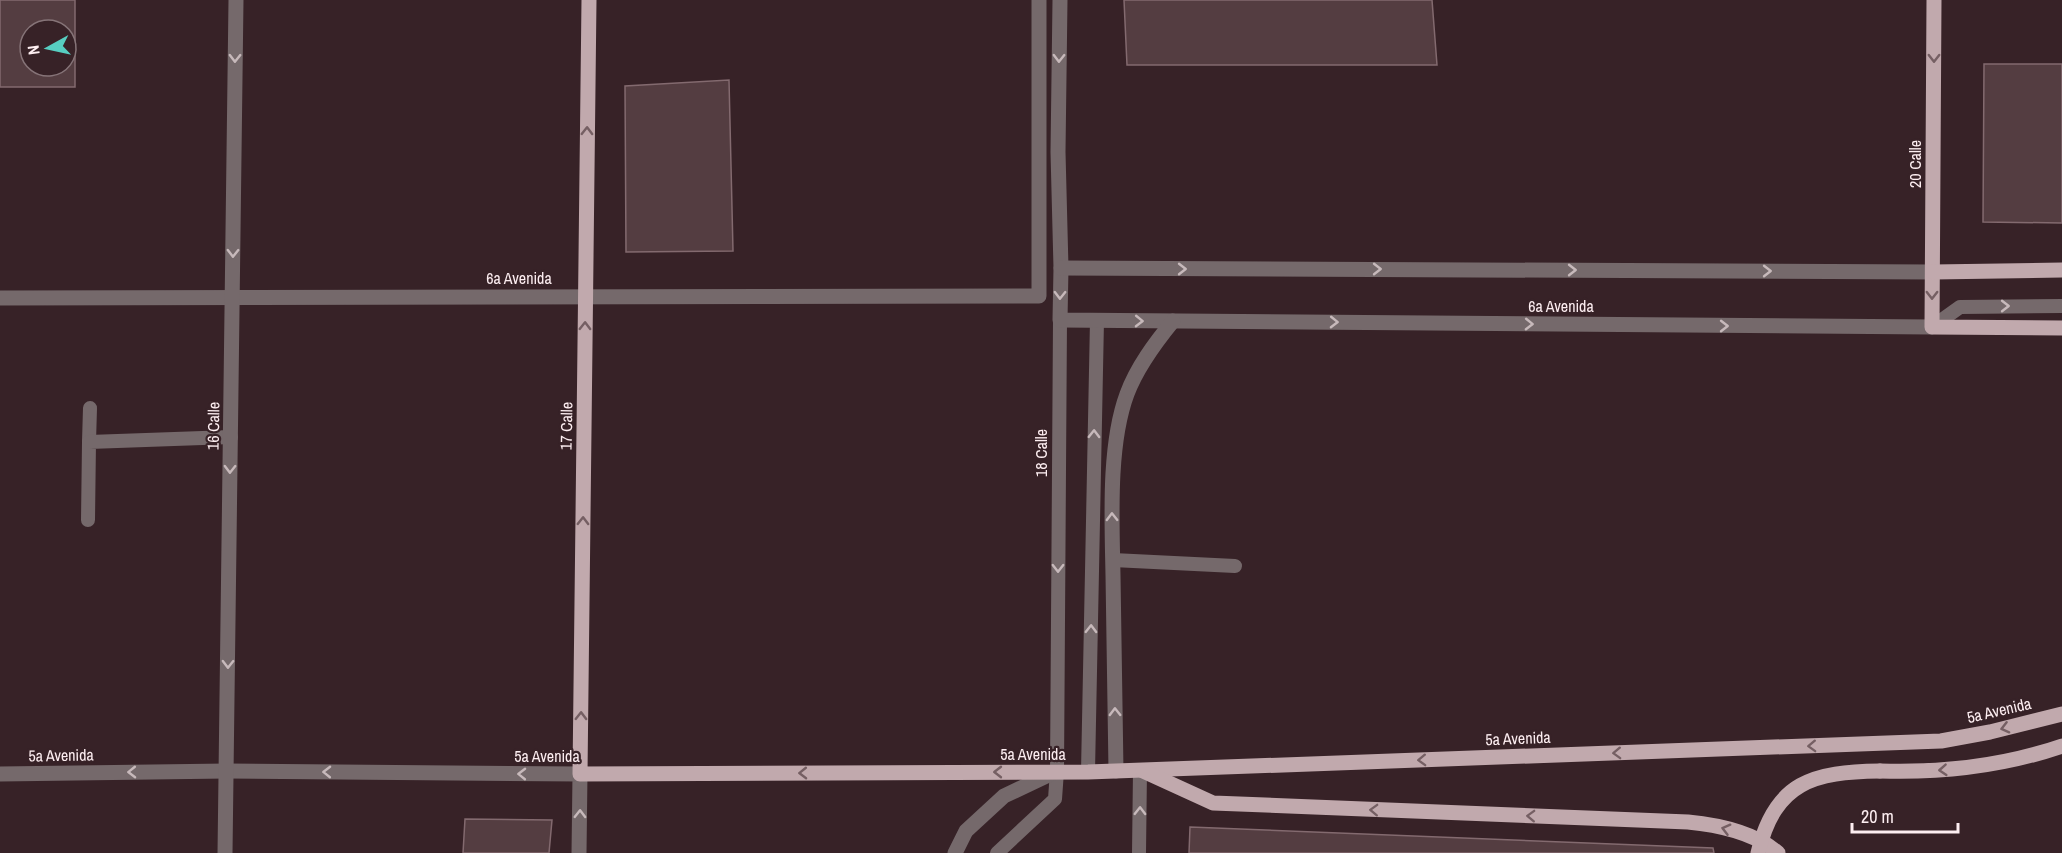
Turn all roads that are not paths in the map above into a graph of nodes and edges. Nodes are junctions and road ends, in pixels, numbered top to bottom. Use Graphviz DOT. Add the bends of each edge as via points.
graph roads {
  1 [pos="236,0"];
  2 [pos="589,0"];
  3 [pos="1039,0"];
  4 [pos="1060,0"];
  5 [pos="1934,0"];
  6 [pos="1061,268"];
  7 [pos="2062,270"];
  8 [pos="1933,272"];
  9 [pos="586,296"];
  10 [pos="232,297"];
  11 [pos="0,298"];
  12 [pos="2062,306"];
  13 [pos="1060,320"];
  14 [pos="1097,320"];
  15 [pos="1173,321"];
  16 [pos="1932,327"];
  17 [pos="2062,328"];
  18 [pos="90,408"];
  19 [pos="231,437"];
  20 [pos="89,442"];
  21 [pos="87,520"];
  22 [pos="1113,560"];
  23 [pos="1235,566"];
  24 [pos="2062,714"];
  25 [pos="2062,746"];
  26 [pos="1140,770"];
  27 [pos="227,771"];
  28 [pos="1057,771"];
  29 [pos="1088,771"];
  30 [pos="1116,771"];
  31 [pos="0,774"];
  32 [pos="580,774"];
  33 [pos="225,853"];
  34 [pos="579,853"];
  35 [pos="956,853"];
  36 [pos="997,853"];
  37 [pos="1139,853"];
  38 [pos="1758,853"];
  39 [pos="1778,853"];
  1 -- 10 [label="street, 16 Calle, one-way"];
  9 -- 2 [label="main road, 17 Calle, one-way"];
  3 -- 9 [label="street, 6a Avenida" via="1039,296"];
  4 -- 6 [label="street, 18 Calle, one-way"];
  5 -- 8 [label="main road, 20 Calle, one-way"];
  6 -- 8 [label="street, one-way"];
  6 -- 13 [label="street, 18 Calle, one-way"];
  7 -- 8 [label="main road"];
  8 -- 16 [label="main road, 20 Calle, one-way"];
  9 -- 10 [label="street, 6a Avenida"];
  32 -- 9 [label="main road, 17 Calle, one-way"];
  10 -- 11 [label="street, 6a Avenida"];
  10 -- 19 [label="street, 16 Calle"];
  16 -- 12 [label="lane, one-way" via="1960,307"];
  13 -- 14 [label="street, 6a Avenida"];
  13 -- 28 [label="lane, 18 Calle, one-way"];
  14 -- 15 [label="street, 6a Avenida, one-way"];
  29 -- 14 [label="lane, one-way"];
  15 -- 16 [label="street, 6a Avenida, one-way"];
  22 -- 15 [label="street, one-way" via="1112,507 1118,428 1127,394 1140,367"];
  16 -- 17 [label="main road, 6a Avenida"];
  18 -- 20 [label="lane"];
  19 -- 20 [label="lane"];
  19 -- 27 [label="street, 16 Calle, one-way"];
  20 -- 21 [label="lane"];
  22 -- 23 [label="lane"];
  30 -- 22 [label="street, one-way"];
  24 -- 26 [label="main road, 5a Avenida, one-way" via="1941,741"];
  25 -- 38 [label="main road, one-way, bridge" via="1981,766 1832,773 1804,782 1790,791 1772,814"];
  26 -- 30 [label="main road, 5a Avenida"];
  37 -- 26 [label="lane, one-way"];
  39 -- 26 [label="main road, one-way" via="1768,844 1740,833 1688,822 1213,803"];
  27 -- 31 [label="street, 5a Avenida, one-way"];
  32 -- 27 [label="street, 5a Avenida, one-way"];
  27 -- 33 [label="street, 16 Calle"];
  28 -- 29 [label="main road, 5a Avenida"];
  28 -- 32 [label="main road, 5a Avenida, one-way"];
  28 -- 35 [label="street" via="1004,796 966,831"];
  28 -- 36 [label="lane, 18 Calle" via="1054,799"];
  29 -- 30 [label="main road, 5a Avenida"];
  34 -- 32 [label="street, 17 Calle, one-way"];
}
